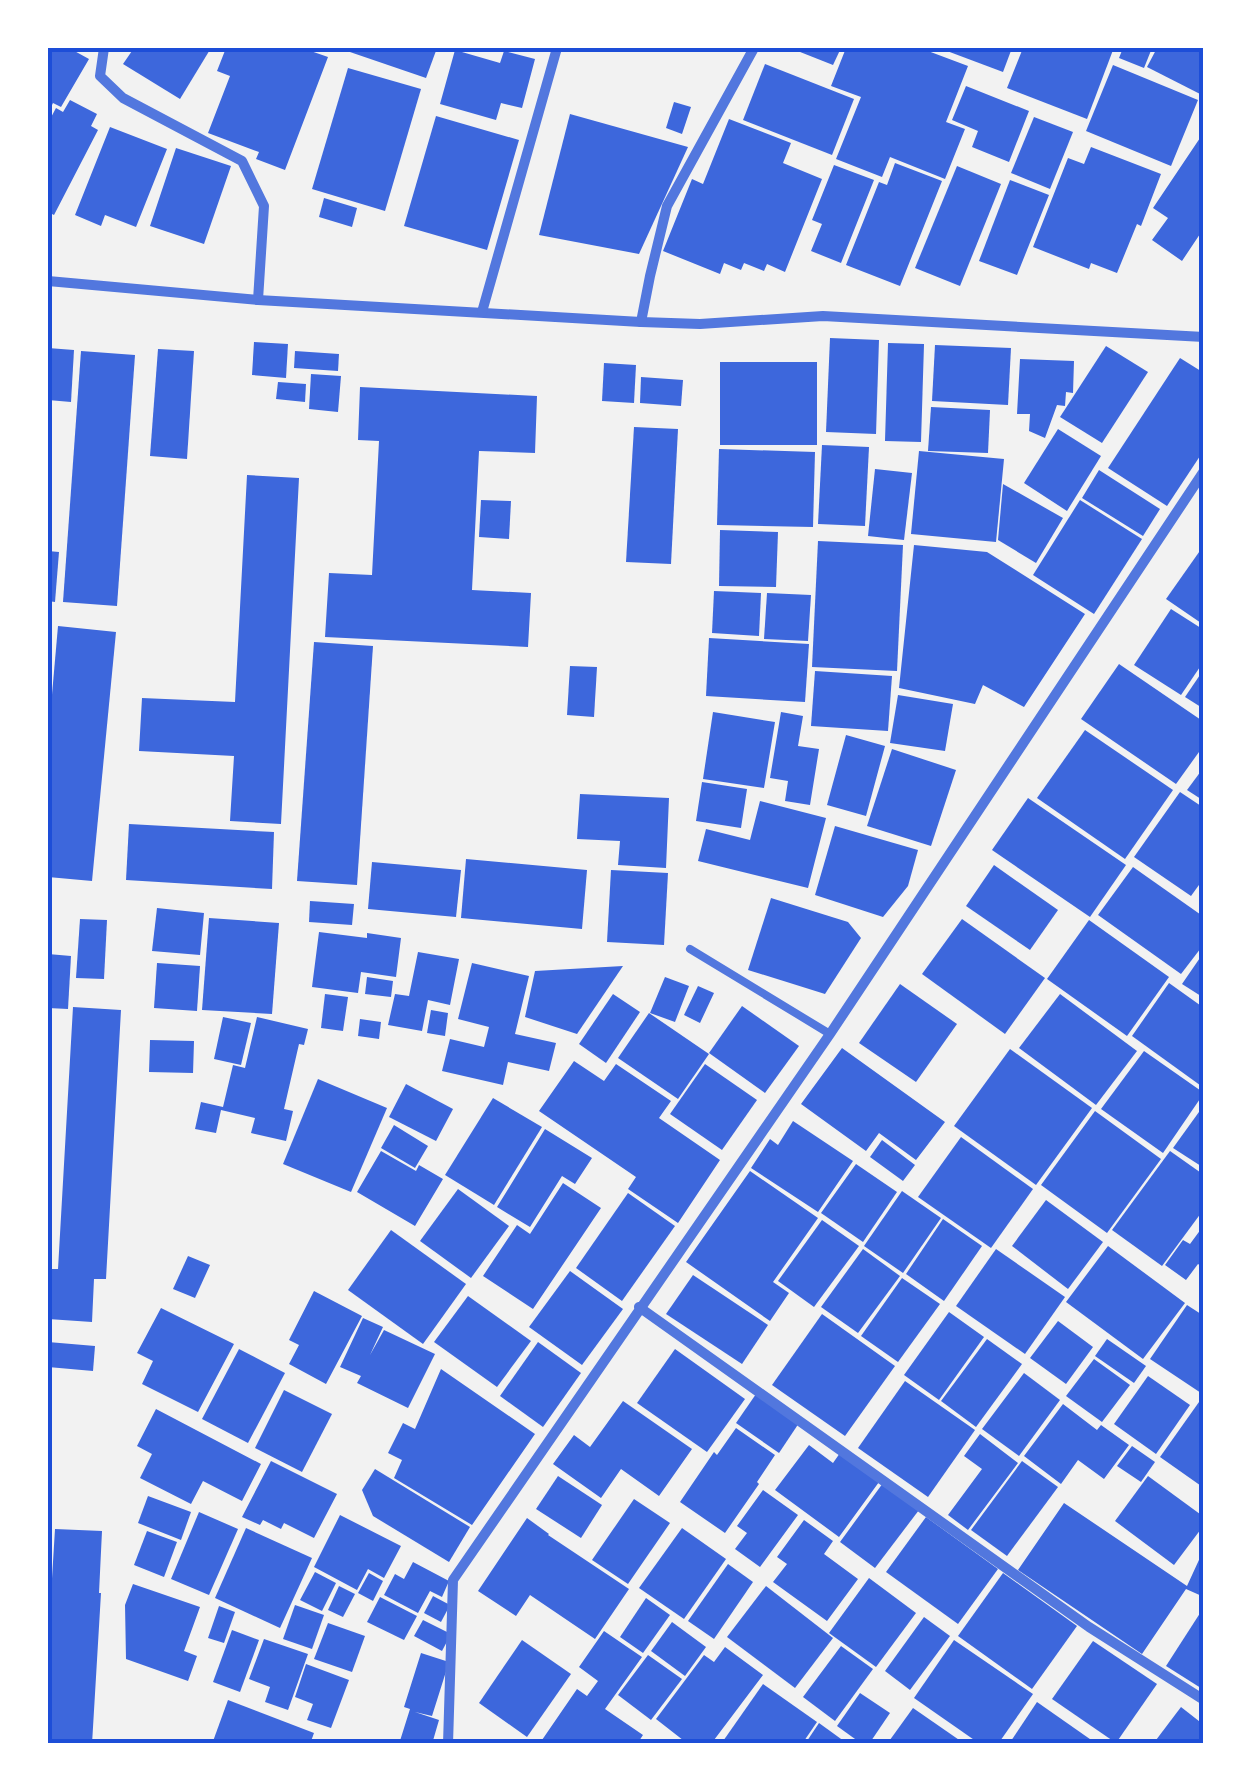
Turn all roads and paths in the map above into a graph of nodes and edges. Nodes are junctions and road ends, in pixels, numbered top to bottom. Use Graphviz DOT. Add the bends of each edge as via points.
graph roads {
  1 [pos="104,48"];
  2 [pos="557,48"];
  3 [pos="754,48"];
  4 [pos="48,282"];
  5 [pos="258,300"];
  6 [pos="482,312"];
  7 [pos="641,322"];
  8 [pos="1204,337"];
  9 [pos="1204,471"];
  10 [pos="690,950"];
  11 [pos="830,1034"];
  12 [pos="639,1308"];
  13 [pos="1204,1700"];
  14 [pos="448,1744"];
  1 -- 5 [label="street" via="100,76 123,98 242,162 264,206"];
  2 -- 6 [label="street"];
  3 -- 7 [label="street" via="668,206"];
  4 -- 5 [label="street"];
  5 -- 6 [label="street"];
  6 -- 7 [label="street"];
  7 -- 8 [label="street" via="823,316"];
  9 -- 11 [label="street"];
  10 -- 11 [label="lane"];
  11 -- 12 [label="street"];
  12 -- 13 [label="street" via="1090,1627"];
  12 -- 14 [label="street" via="453,1580"];
}
